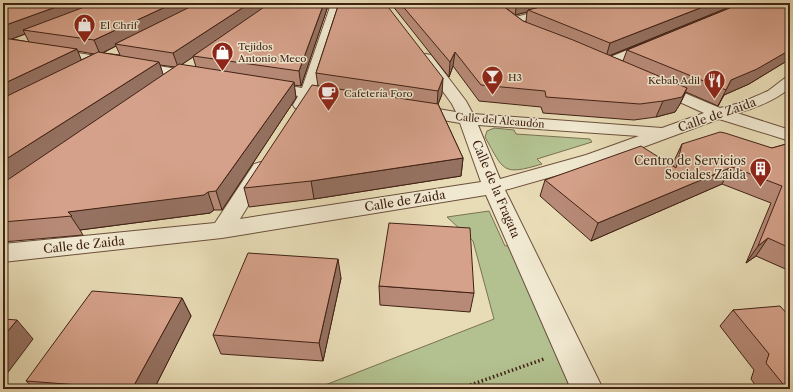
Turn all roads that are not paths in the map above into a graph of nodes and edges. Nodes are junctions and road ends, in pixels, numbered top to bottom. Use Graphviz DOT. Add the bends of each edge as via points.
graph roads {
  1 [pos="337,3"];
  2 [pos="341,3"];
  3 [pos="582,3"];
  4 [pos="728,3"];
  5 [pos="310,4"];
  6 [pos="281,6"];
  7 [pos="745,6"];
  8 [pos="501,12"];
  9 [pos="723,15"];
  10 [pos="790,15"];
  11 [pos="512,21"];
  12 [pos="525,30"];
  13 [pos="30,38"];
  14 [pos="658,42"];
  15 [pos="6,47"];
  16 [pos="419,49"];
  17 [pos="117,52"];
  18 [pos="102,60"];
  19 [pos="198,62"];
  20 [pos="85,69"];
  21 [pos="619,70"];
  22 [pos="180,74"];
  23 [pos="213,79"];
  24 [pos="790,81"];
  25 [pos="648,83"];
  26 [pos="253,85"];
  27 [pos="163,86"];
  28 [pos="308,93"];
  29 [pos="348,99"];
  30 [pos="400,107"];
  31 [pos="719,113"];
  32 [pos="293,117"];
  33 [pos="467,119"];
  34 [pos="666,133"];
  35 [pos="790,136"];
  36 [pos="268,157"];
  37 [pos="493,187"];
  38 [pos="222,230"];
  39 [pos="3,253"];
  40 [pos="587,389"];
  1 -- 2 [label="street"];
  1 -- 5 [label="street"];
  1 -- 28 [label="street"];
  3 -- 11 [label="street"];
  4 -- 7 [label="street"];
  5 -- 6 [label="street"];
  7 -- 9 [label="street"];
  7 -- 10 [label="street"];
  8 -- 11 [label="street"];
  11 -- 12 [label="street"];
  13 -- 15 [label="street"];
  14 -- 21 [label="street" via="599,61"];
  15 -- 18 [label="street"];
  16 -- 33 [label="street, Calle de la Fragata" via="460,104"];
  17 -- 18 [label="street"];
  18 -- 20 [label="street"];
  18 -- 22 [label="street"];
  19 -- 22 [label="street"];
  22 -- 23 [label="street"];
  22 -- 27 [label="street"];
  24 -- 31 [label="street, Calle de Zaida" via="773,94 746,106"];
  25 -- 31 [label="street"];
  26 -- 28 [label="street"];
  28 -- 29 [label="street"];
  28 -- 32 [label="street"];
  30 -- 33 [label="street, Calle del Alcaudón"];
  31 -- 34 [label="street, Calle de Zaida"];
  31 -- 35 [label="street"];
  33 -- 34 [label="street, Calle del Alcaudón"];
  33 -- 37 [label="street, Calle de la Fragata"];
  34 -- 37 [label="street, Calle de Zaida" via="593,159"];
  36 -- 38 [label="street"];
  37 -- 38 [label="street, Calle de Zaida"];
  37 -- 40 [label="street, Calle de la Fragata"];
  38 -- 39 [label="street, Calle de Zaida"];
}
